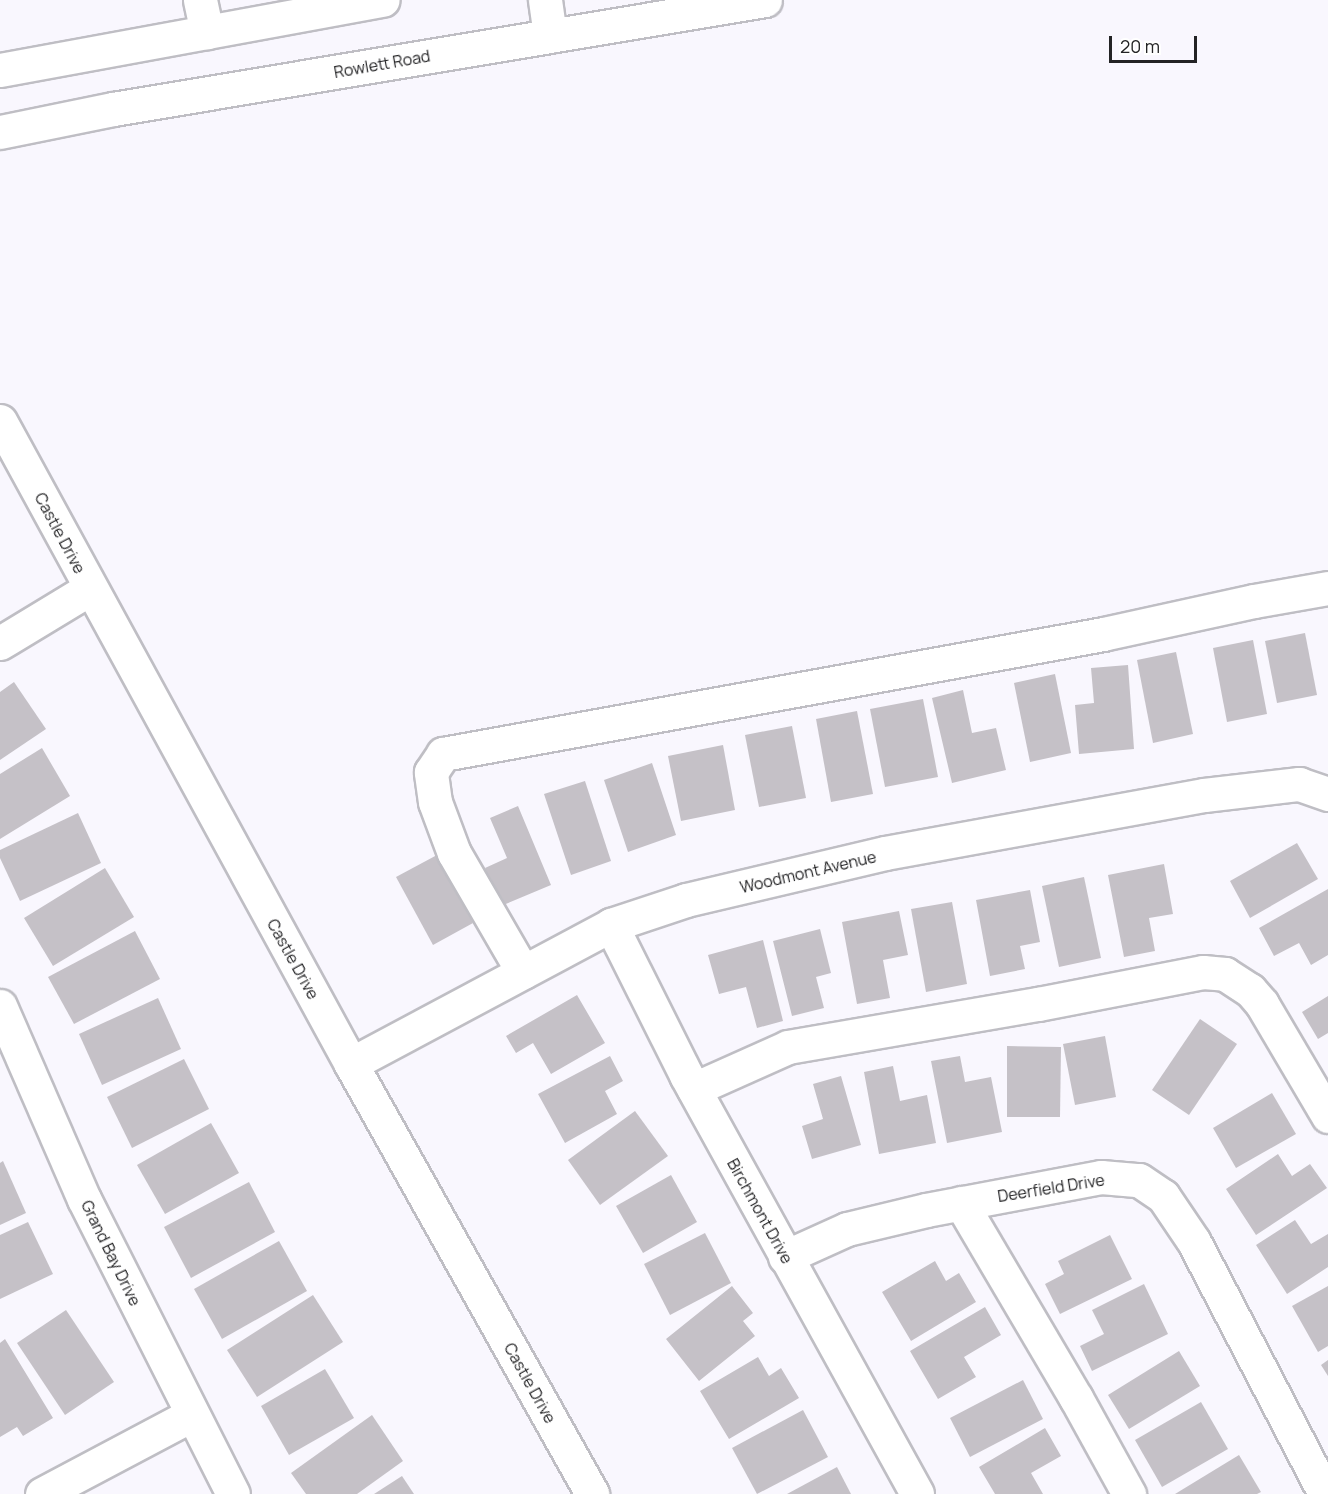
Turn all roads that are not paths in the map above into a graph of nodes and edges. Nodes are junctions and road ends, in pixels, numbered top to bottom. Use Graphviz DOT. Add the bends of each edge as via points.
graph roads {
  1 [pos="200,0"];
  2 [pos="382,0"];
  3 [pos="545,0"];
  4 [pos="765,0"];
  5 [pos="207,32"];
  6 [pos="550,36"];
  7 [pos="0,70"];
  8 [pos="0,132"];
  9 [pos="0,421"];
  10 [pos="1328,588"];
  11 [pos="89,589"];
  12 [pos="0,643"];
  13 [pos="1314,789"];
  14 [pos="612,925"];
  15 [pos="524,972"];
  16 [pos="0,1006"];
  17 [pos="351,1064"];
  18 [pos="694,1089"];
  19 [pos="1328,1116"];
  20 [pos="961,1203"];
  21 [pos="785,1257"];
  22 [pos="192,1415"];
  23 [pos="1323,1483"];
  24 [pos="42,1494"];
  25 [pos="233,1494"];
  26 [pos="592,1494"];
  27 [pos="917,1494"];
  28 [pos="1130,1494"];
  1 -- 5 [label="street"];
  2 -- 5 [label="street"];
  3 -- 6 [label="street"];
  4 -- 6 [label="street, Rowlett Road"];
  5 -- 7 [label="street"];
  6 -- 8 [label="street, Rowlett Road" via="113,109"];
  9 -- 11 [label="street, Castle Drive"];
  10 -- 15 [label="street" via="1103,634 443,754 431,772 435,802 454,853"];
  11 -- 12 [label="street"];
  11 -- 17 [label="street, Castle Drive"];
  13 -- 14 [label="street, Woodmont Avenue" via="1204,795 885,853 686,900"];
  14 -- 15 [label="street, Woodmont Avenue"];
  14 -- 18 [label="street, Birchmont Drive"];
  15 -- 17 [label="street, Woodmont Avenue"];
  16 -- 22 [label="street, Grand Bay Drive" via="84,1199"];
  17 -- 26 [label="street, Castle Drive"];
  18 -- 19 [label="street" via="788,1047 1203,972 1225,974 1250,990"];
  18 -- 21 [label="street, Birchmont Drive"];
  20 -- 21 [label="street, Deerfield Drive" via="847,1229"];
  20 -- 23 [label="street, Deerfield Drive" via="1101,1177 1139,1180 1163,1196 1194,1242"];
  20 -- 28 [label="street"];
  21 -- 27 [label="street, Birchmont Drive"];
  22 -- 24 [label="street"];
  22 -- 25 [label="street, Grand Bay Drive"];
}
